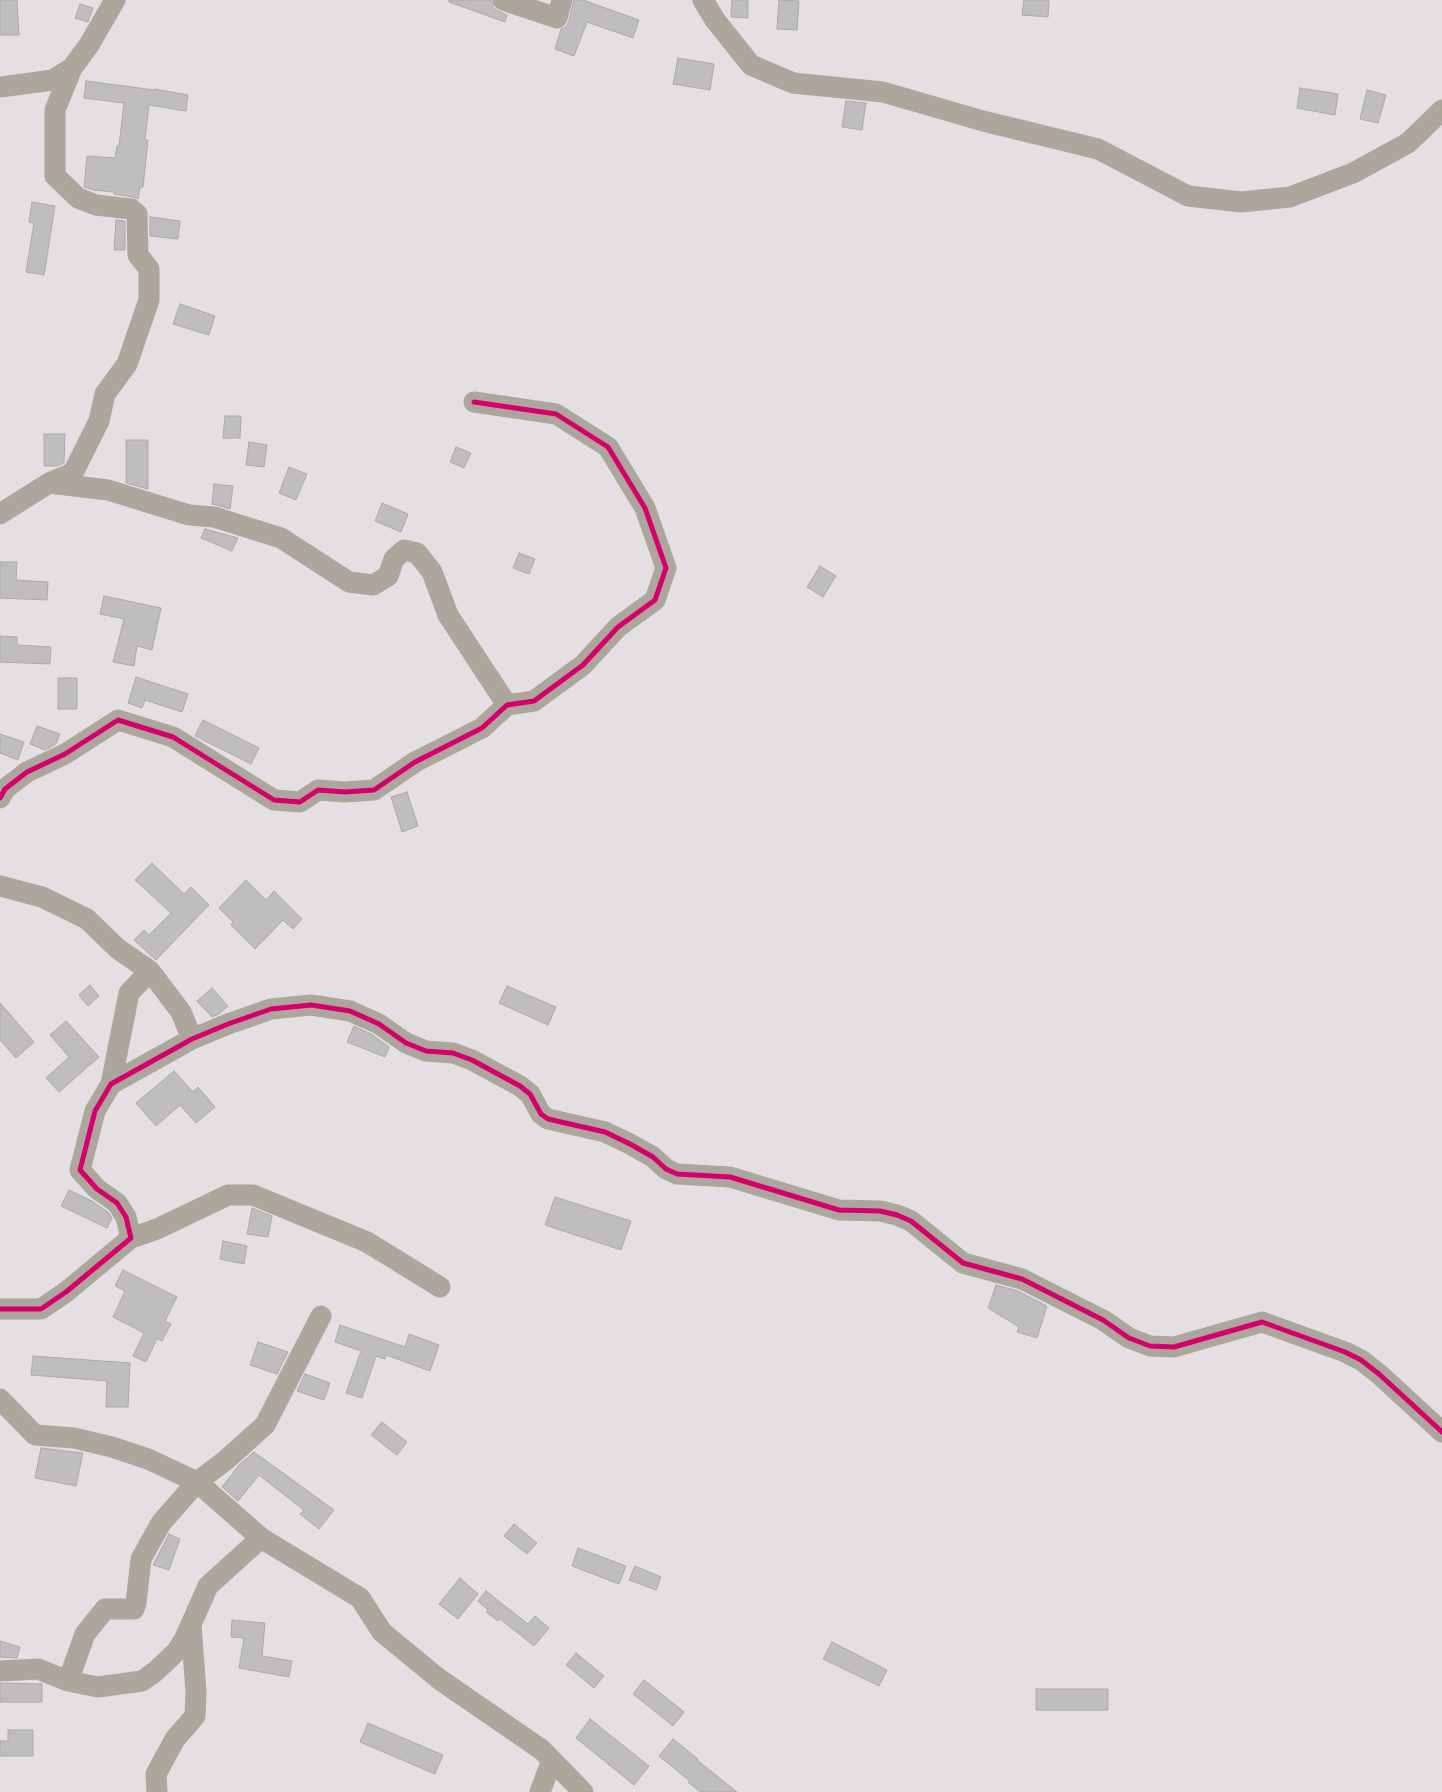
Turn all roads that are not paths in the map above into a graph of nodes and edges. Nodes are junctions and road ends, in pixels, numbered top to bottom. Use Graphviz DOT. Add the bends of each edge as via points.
graph roads {
  1 [pos="115,0"];
  2 [pos="503,0"];
  3 [pos="562,0"];
  4 [pos="703,0"];
  5 [pos="72,68"];
  6 [pos="0,87"];
  7 [pos="1442,110"];
  8 [pos="474,402"];
  9 [pos="50,483"];
  10 [pos="0,514"];
  11 [pos="507,705"];
  12 [pos="0,798"];
  13 [pos="0,886"];
  14 [pos="150,971"];
  15 [pos="192,1039"];
  16 [pos="111,1084"];
  17 [pos="131,1238"];
  18 [pos="440,1287"];
  19 [pos="0,1309"];
  20 [pos="321,1316"];
  21 [pos="0,1399"];
  22 [pos="1442,1432"];
  23 [pos="197,1482"];
  24 [pos="261,1538"];
  25 [pos="191,1624"];
  26 [pos="0,1671"];
  27 [pos="68,1681"];
  28 [pos="552,1760"];
  29 [pos="157,1792"];
  30 [pos="540,1792"];
  31 [pos="583,1792"];
  1 -- 5 [label="street"];
  2 -- 3 [label="street" via="557,18"];
  4 -- 7 [label="street" via="751,65 793,83 883,92 1098,149 1188,196 1241,202 1290,197 1353,172 1408,142"];
  5 -- 6 [label="street" via="53,80"];
  5 -- 9 [label="street" via="54,110 55,176 78,198 96,205 131,208 137,214 138,255 149,269 149,300 127,364 105,394 99,421 73,473"];
  8 -- 11 [label="street" via="556,414 608,447 645,508 666,568 655,600 618,627 583,665 534,701"];
  9 -- 10 [label="street"];
  9 -- 11 [label="street" via="108,490 281,538 348,582 373,585 388,576 394,559 404,550 417,554 432,572 448,615"];
  11 -- 12 [label="street" via="482,728 415,762 374,790 318,790 300,802 274,800 173,737 118,720 65,754 27,772 5,789"];
  13 -- 14 [label="street" via="42,897 87,918 118,949"];
  14 -- 15 [label="street" via="181,1012"];
  14 -- 16 [label="street" via="129,993"];
  15 -- 16 [label="street"];
  15 -- 22 [label="street" via="271,1009 311,1005 350,1011 380,1024 406,1043 426,1051 453,1053 472,1060 520,1086 548,1119 605,1132 653,1157 677,1174 730,1176 839,1210 880,1211 897,1215 911,1221 963,1263 1022,1279 1103,1320 1128,1338 1150,1346 1174,1347 1262,1322 1345,1352 1379,1374"];
  16 -- 17 [label="street" via="95,1111 80,1170 97,1189 117,1203 126,1217"];
  17 -- 18 [label="street" via="228,1195 252,1194 367,1242"];
  17 -- 19 [label="street" via="66,1292 40,1308"];
  20 -- 23 [label="street" via="265,1425"];
  21 -- 23 [label="street" via="36,1434 112,1446"];
  23 -- 24 [label="street"];
  23 -- 27 [label="street" via="161,1523 141,1559 134,1609 105,1609 85,1634"];
  24 -- 25 [label="street" via="208,1586"];
  24 -- 28 [label="street" via="360,1598 382,1632 439,1679"];
  25 -- 27 [label="street" via="177,1651 142,1681 98,1687"];
  25 -- 29 [label="street" via="195,1716 175,1739 156,1774"];
  26 -- 27 [label="street" via="38,1669"];
  28 -- 30 [label="street"];
  28 -- 31 [label="street"];
}
